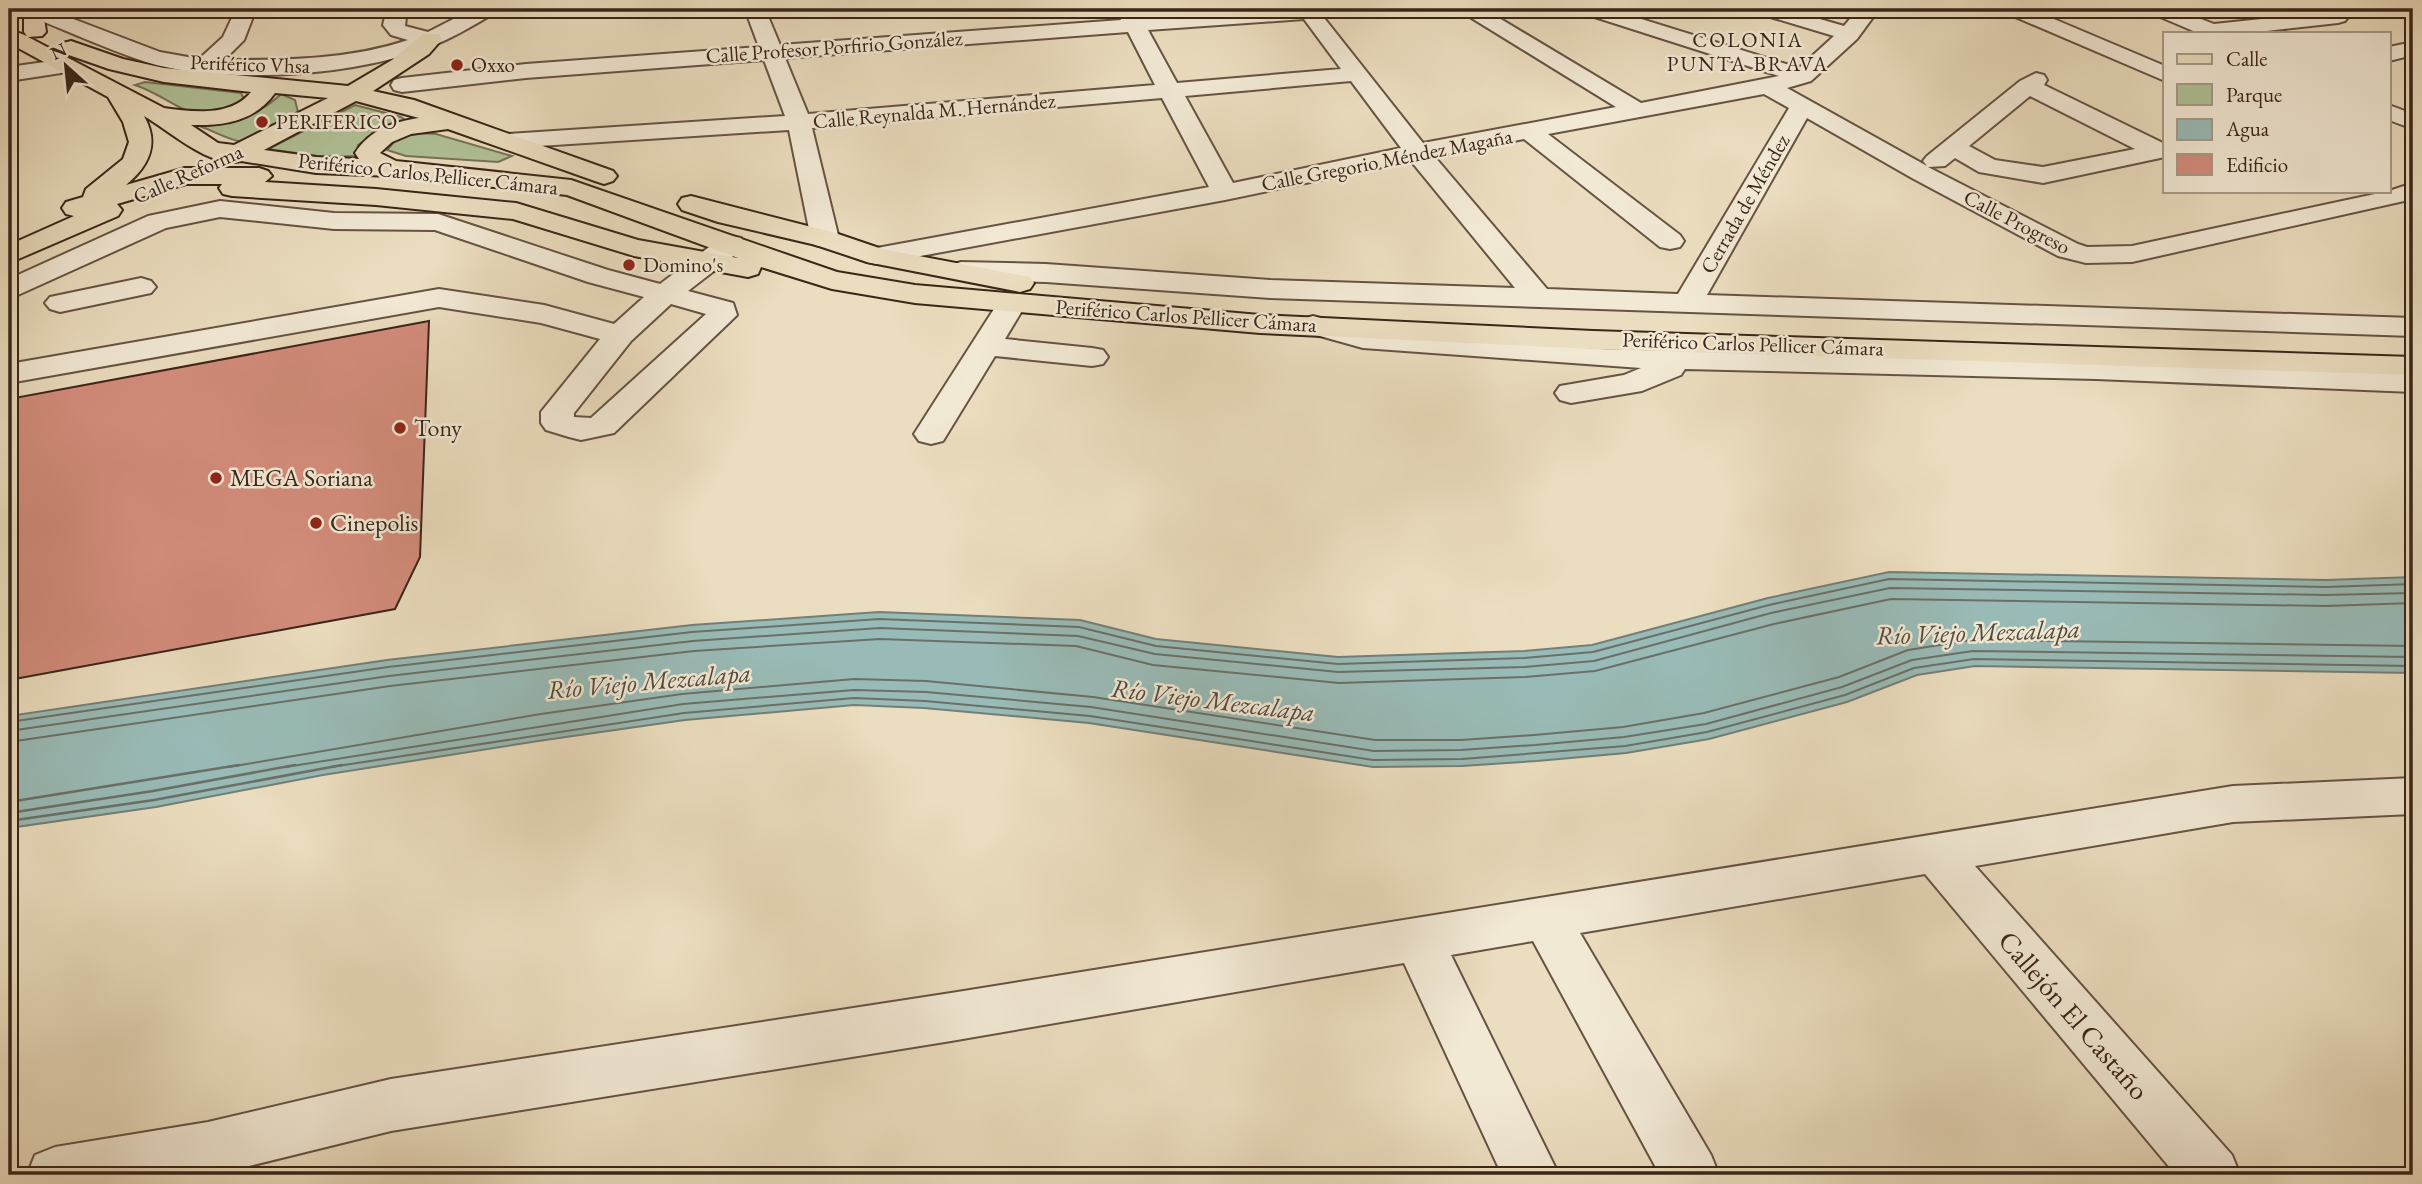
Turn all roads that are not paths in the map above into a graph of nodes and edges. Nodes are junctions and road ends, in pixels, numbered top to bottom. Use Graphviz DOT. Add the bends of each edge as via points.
graph roads {
  1 [pos="10,9"];
  2 [pos="246,9"];
  3 [pos="397,9"];
  4 [pos="488,9"];
  5 [pos="755,9"];
  6 [pos="1589,9"];
  7 [pos="1764,9"];
  8 [pos="1869,9"];
  9 [pos="2013,9"];
  10 [pos="2158,9"];
  11 [pos="1308,10"];
  12 [pos="1472,10"];
  13 [pos="90,13"];
  14 [pos="1130,16"];
  15 [pos="2338,17"];
  16 [pos="23,20"];
  17 [pos="64,20"];
  18 [pos="2214,32"];
  19 [pos="1849,33"];
  20 [pos="431,39"];
  21 [pos="1552,43"];
  22 [pos="2153,43"];
  23 [pos="2106,48"];
  24 [pos="2413,49"];
  25 [pos="771,52"];
  26 [pos="2390,54"];
  27 [pos="332,64"];
  28 [pos="66,66"];
  29 [pos="205,66"];
  30 [pos="1612,70"];
  31 [pos="2163,73"];
  32 [pos="9,74"];
  33 [pos="1359,74"];
  34 [pos="1803,76"];
  35 [pos="399,77"];
  36 [pos="250,83"];
  37 [pos="304,86"];
  38 [pos="1648,86"];
  39 [pos="1767,86"];
  40 [pos="353,92"];
  41 [pos="1171,92"];
  42 [pos="119,96"];
  43 [pos="1685,103"];
  44 [pos="1801,106"];
  45 [pos="1640,112"];
  46 [pos="2390,112"];
  47 [pos="159,115"];
  48 [pos="440,116"];
  49 [pos="799,122"];
  50 [pos="2413,122"];
  51 [pos="1530,132"];
  52 [pos="508,141"];
  53 [pos="1953,147"];
  54 [pos="1417,152"];
  55 [pos="239,153"];
  56 [pos="391,167"];
  57 [pos="1921,173"];
  58 [pos="185,176"];
  59 [pos="2413,191"];
  60 [pos="1225,192"];
  61 [pos="75,208"];
  62 [pos="61,233"];
  63 [pos="9,237"];
  64 [pos="825,239"];
  65 [pos="1670,241"];
  66 [pos="731,243"];
  67 [pos="9,255"];
  68 [pos="877,256"];
  69 [pos="706,262"];
  70 [pos="961,271"];
  71 [pos="832,280"];
  72 [pos="141,287"];
  73 [pos="9,290"];
  74 [pos="665,294"];
  75 [pos="1538,297"];
  76 [pos="1688,302"];
  77 [pos="60,303"];
  78 [pos="1011,304"];
  79 [pos="1313,325"];
  80 [pos="2413,327"];
  81 [pos="620,335"];
  82 [pos="986,346"];
  83 [pos="2413,347"];
  84 [pos="1687,350"];
  85 [pos="1092,357"];
  86 [pos="2413,366"];
  87 [pos="9,374"];
  88 [pos="2413,382"];
  89 [pos="1571,393"];
  90 [pos="931,434"];
  91 [pos="2413,796"];
  92 [pos="1937,855"];
  93 [pos="1546,919"];
  94 [pos="1418,940"];
  95 [pos="208,1162"];
  96 [pos="55,1175"];
  97 [pos="1531,1175"];
  98 [pos="1691,1175"];
  99 [pos="2211,1175"];
  1 -- 16 [label="street, Periférico Carlos Pellicer Cámara"];
  2 -- 29 [label="street" via="233,40"];
  3 -- 20 [label="street" via="393,25 398,31"];
  4 -- 20 [label="street, Periférico Vhsa"];
  5 -- 25 [label="street"];
  6 -- 34 [label="street"];
  7 -- 19 [label="street"];
  8 -- 19 [label="street, Calle Gregorio Méndez Magaña"];
  9 -- 23 [label="street"];
  10 -- 18 [label="street"];
  11 -- 14 [label="street, Calle Profesor Porfirio González"];
  11 -- 33 [label="street"];
  12 -- 45 [label="street"];
  13 -- 17 [label="street"];
  14 -- 25 [label="street, Calle Profesor Porfirio González"];
  14 -- 41 [label="street"];
  15 -- 18 [label="street"];
  16 -- 17 [label="street, Periférico Vhsa"];
  16 -- 28 [label="main road, Periférico Carlos Pellicer Cámara"];
  16 -- 36 [label="main road, Periférico Carlos Pellicer Cámara" via="99,61 180,79"];
  17 -- 29 [label="street, Periférico Vhsa" via="108,27 154,57"];
  19 -- 34 [label="street, Calle Gregorio Méndez Magaña"];
  20 -- 27 [label="street, Periférico Vhsa"];
  20 -- 35 [label="main road, Calle Reforma"];
  21 -- 30 [label="street"];
  22 -- 23 [label="street"];
  23 -- 31 [label="street"];
  24 -- 26 [label="street"];
  25 -- 35 [label="street, Calle Profesor Porfirio González"];
  25 -- 49 [label="street"];
  27 -- 29 [label="street, Periférico Vhsa"];
  27 -- 37 [label="main road" via="340,68 339,76"];
  28 -- 32 [label="street"];
  28 -- 42 [label="main road, Periférico Carlos Pellicer Cámara"];
  33 -- 41 [label="street, Calle Reynalda M. Hernández"];
  33 -- 54 [label="street"];
  34 -- 39 [label="street, Calle Gregorio Méndez Magaña"];
  35 -- 40 [label="main road, Calle Reforma"];
  35 -- 48 [label="main road"];
  36 -- 37 [label="main road, Periférico Carlos Pellicer Cámara"];
  36 -- 47 [label="main road" via="265,90 245,109 199,120"];
  37 -- 40 [label="main road, Periférico Carlos Pellicer Cámara"];
  38 -- 43 [label="street"];
  39 -- 43 [label="street, Calle Gregorio Méndez Magaña"];
  39 -- 44 [label="street, Calle Progreso"];
  40 -- 48 [label="main road, Periférico Carlos Pellicer Cámara"];
  40 -- 55 [label="main road, Calle Reforma"];
  41 -- 49 [label="street, Calle Reynalda M. Hernández"];
  41 -- 60 [label="street"];
  42 -- 47 [label="main road, Periférico Carlos Pellicer Cámara"];
  42 -- 61 [label="main road" via="139,131 141,147 117,180"];
  43 -- 45 [label="street, Calle Gregorio Méndez Magaña"];
  44 -- 57 [label="street, Calle Progreso"];
  44 -- 76 [label="street, Cerrada de Méndez"];
  45 -- 51 [label="street, Calle Gregorio Méndez Magaña"];
  46 -- 50 [label="street"];
  47 -- 55 [label="main road, Periférico Carlos Pellicer Cámara" via="211,149"];
  48 -- 52 [label="main road, Periférico Carlos Pellicer Cámara"];
  48 -- 56 [label="main road" via="377,140 368,153 373,161"];
  49 -- 52 [label="street, Calle Reynalda M. Hernández"];
  49 -- 64 [label="street"];
  51 -- 54 [label="street, Calle Gregorio Méndez Magaña"];
  51 -- 65 [label="street"];
  52 -- 64 [label="main road, Periférico Carlos Pellicer Cámara" via="728,216"];
  53 -- 53 [label="street" via="2032,83 2159,151 2043,176 1987,167"];
  53 -- 57 [label="street"];
  54 -- 60 [label="street, Calle Gregorio Méndez Magaña"];
  54 -- 75 [label="street"];
  55 -- 56 [label="main road, Periférico Carlos Pellicer Cámara" via="316,164"];
  55 -- 58 [label="main road, Calle Reforma"];
  56 -- 66 [label="main road, Periférico Carlos Pellicer Cámara" via="571,188"];
  57 -- 59 [label="street, Calle Progreso" via="2068,250 2086,255 2132,254"];
  58 -- 61 [label="main road"];
  58 -- 62 [label="main road, Calle Reforma"];
  58 -- 66 [label="main road" via="314,177 470,190 617,227"];
  60 -- 68 [label="street, Calle Gregorio Méndez Magaña"];
  61 -- 63 [label="main road"];
  62 -- 67 [label="main road, Calle Reforma"];
  62 -- 69 [label="main road" via="194,193 267,189 516,211 634,248"];
  64 -- 68 [label="main road, Periférico Carlos Pellicer Cámara"];
  66 -- 68 [label="main road"];
  66 -- 69 [label="street"];
  66 -- 71 [label="main road, Periférico Carlos Pellicer Cámara"];
  68 -- 70 [label="main road, Periférico Carlos Pellicer Cámara"];
  69 -- 71 [label="main road"];
  69 -- 74 [label="street"];
  70 -- 75 [label="street" via="1270,289"];
  70 -- 83 [label="main road, Periférico Carlos Pellicer Cámara" via="1022,284 1275,307"];
  71 -- 78 [label="main road, Periférico Carlos Pellicer Cámara"];
  72 -- 77 [label="street"];
  73 -- 74 [label="street" via="158,222 220,209 334,221 438,222"];
  74 -- 81 [label="street"];
  74 -- 81 [label="street" via="722,309 722,315 602,426 581,429 558,423 557,412"];
  75 -- 76 [label="street"];
  76 -- 80 [label="street"];
  78 -- 79 [label="main road, Periférico Carlos Pellicer Cámara"];
  78 -- 82 [label="street"];
  79 -- 84 [label="street" via="1363,339"];
  81 -- 87 [label="street" via="544,314 439,298"];
  82 -- 85 [label="street"];
  82 -- 90 [label="street"];
  84 -- 86 [label="main road, Periférico Carlos Pellicer Cámara"];
  84 -- 88 [label="street"];
  84 -- 89 [label="street" via="1631,384"];
  91 -- 92 [label="street" via="2233,804"];
  92 -- 93 [label="street"];
  92 -- 99 [label="street, Callejón El Castaño"];
  93 -- 94 [label="street"];
  93 -- 98 [label="street"];
  94 -- 95 [label="street" via="391,1105"];
  94 -- 97 [label="street"];
  95 -- 96 [label="street"];
}
